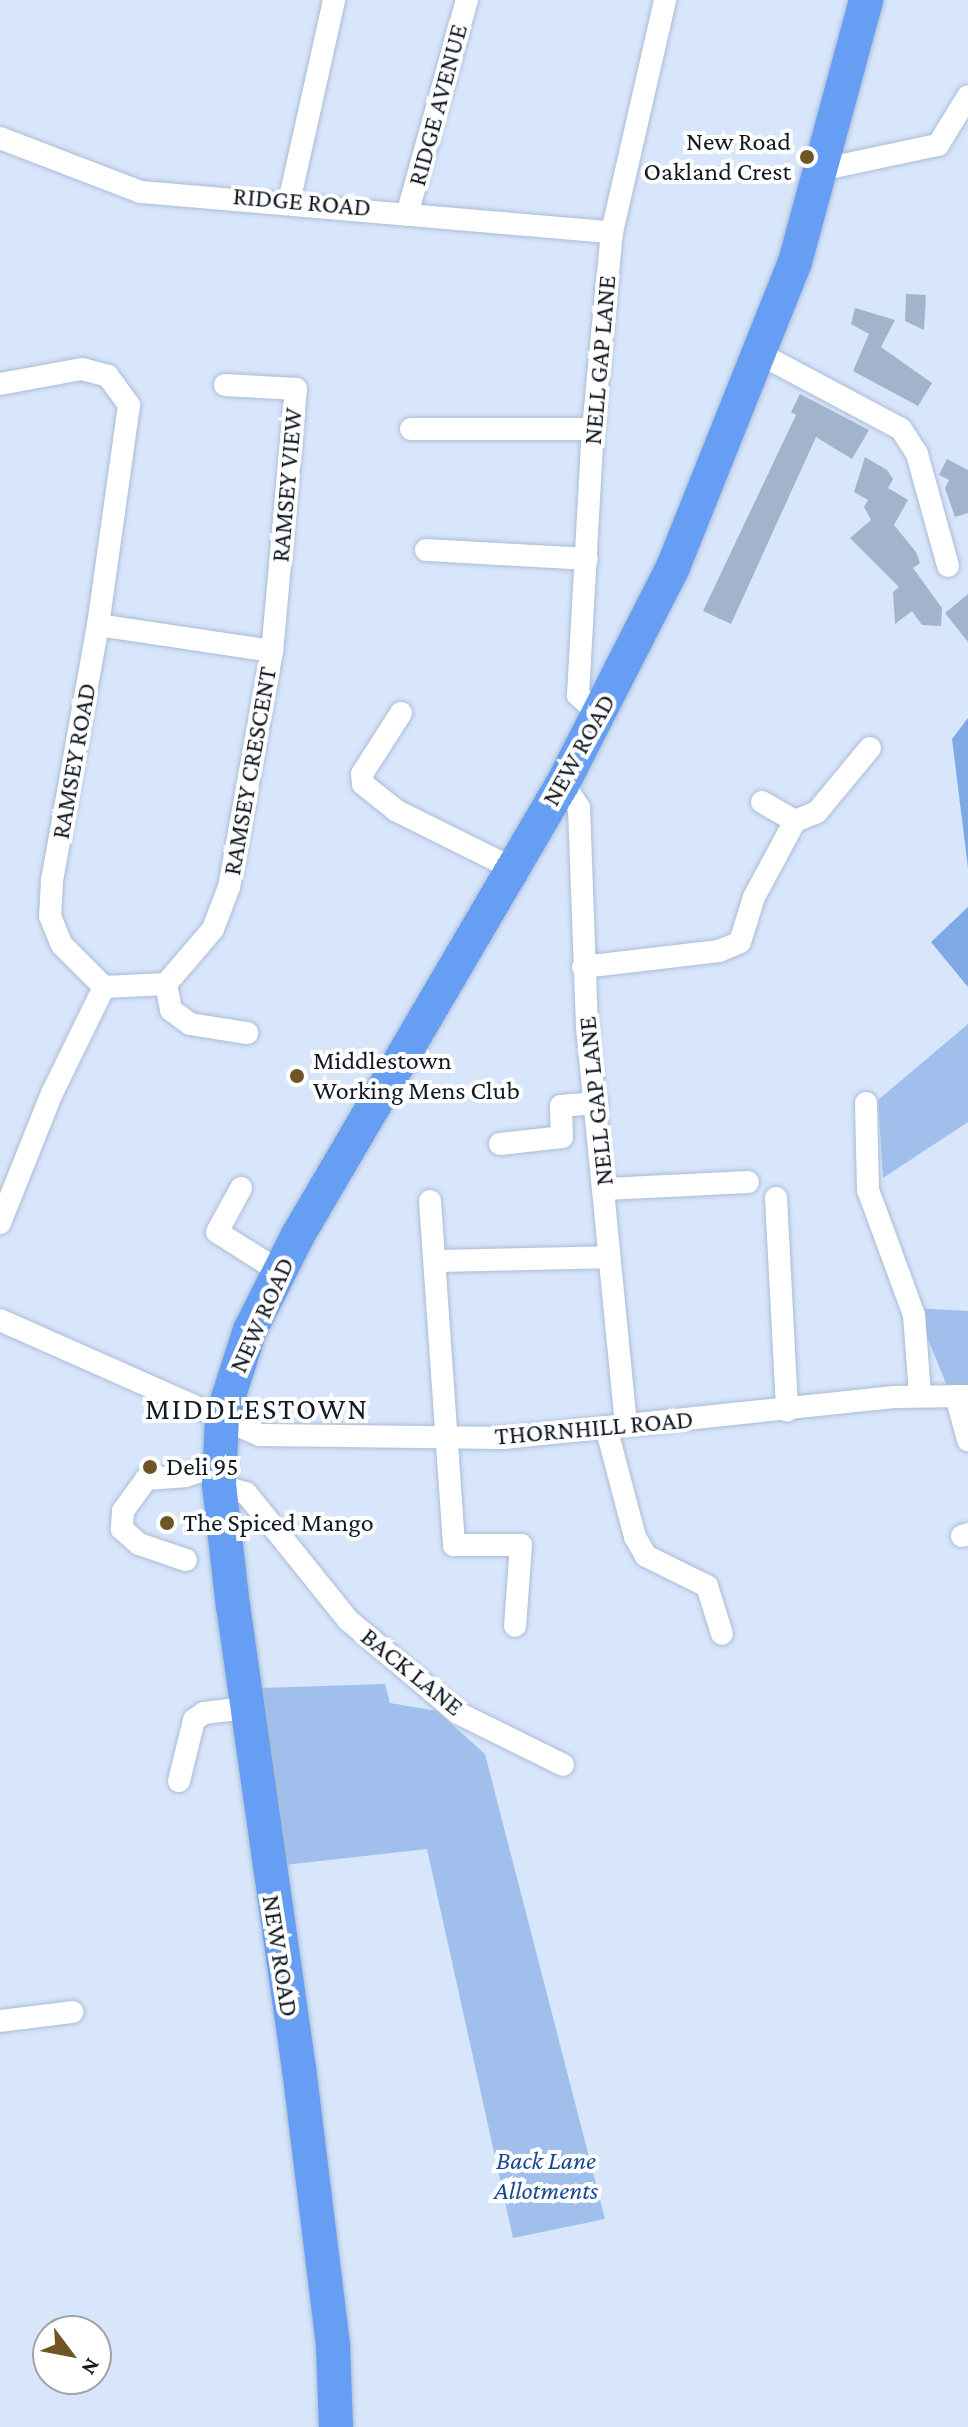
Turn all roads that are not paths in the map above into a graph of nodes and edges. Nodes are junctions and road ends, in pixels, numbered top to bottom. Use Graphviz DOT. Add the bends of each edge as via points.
graph roads {
  1 [pos="334,0"];
  2 [pos="467,0"];
  3 [pos="665,0"];
  4 [pos="866,0"];
  5 [pos="968,96"];
  6 [pos="0,138"];
  7 [pos="820,170"];
  8 [pos="289,202"];
  9 [pos="408,211"];
  10 [pos="612,232"];
  11 [pos="762,355"];
  12 [pos="0,384"];
  13 [pos="225,385"];
  14 [pos="411,429"];
  15 [pos="593,429"];
  16 [pos="426,550"];
  17 [pos="587,559"];
  18 [pos="948,566"];
  19 [pos="98,625"];
  20 [pos="272,651"];
  21 [pos="401,713"];
  22 [pos="600,715"];
  23 [pos="870,748"];
  24 [pos="563,783"];
  25 [pos="762,802"];
  26 [pos="795,821"];
  27 [pos="512,868"];
  28 [pos="583,967"];
  29 [pos="166,984"];
  30 [pos="104,987"];
  31 [pos="247,1033"];
  32 [pos="597,1103"];
  33 [pos="866,1103"];
  34 [pos="500,1144"];
  35 [pos="748,1182"];
  36 [pos="241,1188"];
  37 [pos="607,1189"];
  38 [pos="776,1198"];
  39 [pos="430,1201"];
  40 [pos="0,1223"];
  41 [pos="608,1257"];
  42 [pos="438,1261"];
  43 [pos="279,1271"];
  44 [pos="0,1320"];
  45 [pos="920,1395"];
  46 [pos="962,1396"];
  47 [pos="787,1411"];
  48 [pos="222,1417"];
  49 [pos="616,1425"];
  50 [pos="447,1438"];
  51 [pos="968,1440"];
  52 [pos="219,1475"];
  53 [pos="186,1560"];
  54 [pos="515,1626"];
  55 [pos="722,1634"];
  56 [pos="246,1708"];
  57 [pos="563,1765"];
  58 [pos="179,1781"];
  59 [pos="72,2012"];
  60 [pos="0,2021"];
  61 [pos="336,2427"];
  1 -- 8 [label="street"];
  2 -- 9 [label="street, RIDGE AVENUE"];
  3 -- 10 [label="street, NELL GAP LANE"];
  4 -- 7 [label="highway, NEW ROAD"];
  5 -- 7 [label="street" via="938,145"];
  6 -- 8 [label="street, RIDGE ROAD" via="141,192"];
  7 -- 11 [label="highway, NEW ROAD"];
  8 -- 9 [label="street, RIDGE ROAD"];
  9 -- 10 [label="street, RIDGE ROAD"];
  10 -- 15 [label="street, NELL GAP LANE"];
  11 -- 18 [label="street" via="901,429 917,454"];
  11 -- 22 [label="highway, NEW ROAD" via="673,567"];
  12 -- 19 [label="street, RAMSEY ROAD" via="82,369 108,376 129,405"];
  13 -- 20 [label="street, RAMSEY VIEW" via="296,389"];
  14 -- 15 [label="street"];
  15 -- 17 [label="street, NELL GAP LANE"];
  16 -- 17 [label="street"];
  17 -- 22 [label="street, NELL GAP LANE" via="578,695"];
  19 -- 20 [label="street, RAMSEY CRESCENT"];
  19 -- 30 [label="street, RAMSEY ROAD" via="50,916 62,945"];
  20 -- 29 [label="street, RAMSEY CRESCENT" via="229,887 213,929"];
  21 -- 27 [label="street" via="362,774 363,784 397,811"];
  22 -- 24 [label="highway, NEW ROAD"];
  23 -- 26 [label="street" via="817,812"];
  24 -- 27 [label="highway, NEW ROAD"];
  24 -- 28 [label="street, NELL GAP LANE" via="579,808"];
  25 -- 26 [label="street"];
  26 -- 28 [label="street" via="754,897 740,942 719,951"];
  27 -- 43 [label="highway, NEW ROAD"];
  28 -- 32 [label="street, NELL GAP LANE"];
  29 -- 30 [label="street"];
  29 -- 31 [label="street" via="171,1010 190,1024"];
  30 -- 40 [label="street" via="52,1093"];
  32 -- 34 [label="street" via="561,1106 562,1137"];
  32 -- 37 [label="street, NELL GAP LANE"];
  33 -- 45 [label="street" via="868,1190 914,1315"];
  35 -- 37 [label="street"];
  36 -- 43 [label="street" via="217,1232"];
  37 -- 41 [label="street, NELL GAP LANE"];
  38 -- 47 [label="street"];
  39 -- 42 [label="street" via="432,1252"];
  41 -- 42 [label="street"];
  41 -- 49 [label="street, NELL GAP LANE"];
  42 -- 50 [label="street"];
  43 -- 48 [label="highway, NEW ROAD" via="250,1330"];
  44 -- 48 [label="street, THORNHILL ROAD"];
  45 -- 46 [label="street, THORNHILL ROAD"];
  45 -- 47 [label="street, THORNHILL ROAD"];
  46 -- 51 [label="street"];
  47 -- 49 [label="street, THORNHILL ROAD"];
  48 -- 50 [label="street, THORNHILL ROAD" via="260,1435"];
  48 -- 52 [label="highway, NEW ROAD"];
  49 -- 50 [label="street, THORNHILL ROAD"];
  49 -- 55 [label="street, NELL GAP LANE" via="635,1537 646,1556 707,1586"];
  50 -- 54 [label="street" via="454,1545 521,1545"];
  52 -- 53 [label="street" via="146,1479 123,1511 122,1529 139,1544"];
  52 -- 56 [label="highway, NEW ROAD"];
  52 -- 57 [label="street, BACK LANE" via="272,1520 314,1584 348,1620 458,1713"];
  56 -- 58 [label="street" via="204,1713 194,1720"];
  56 -- 61 [label="highway, NEW ROAD" via="299,2069 333,2345"];
  59 -- 60 [label="street"];
}
